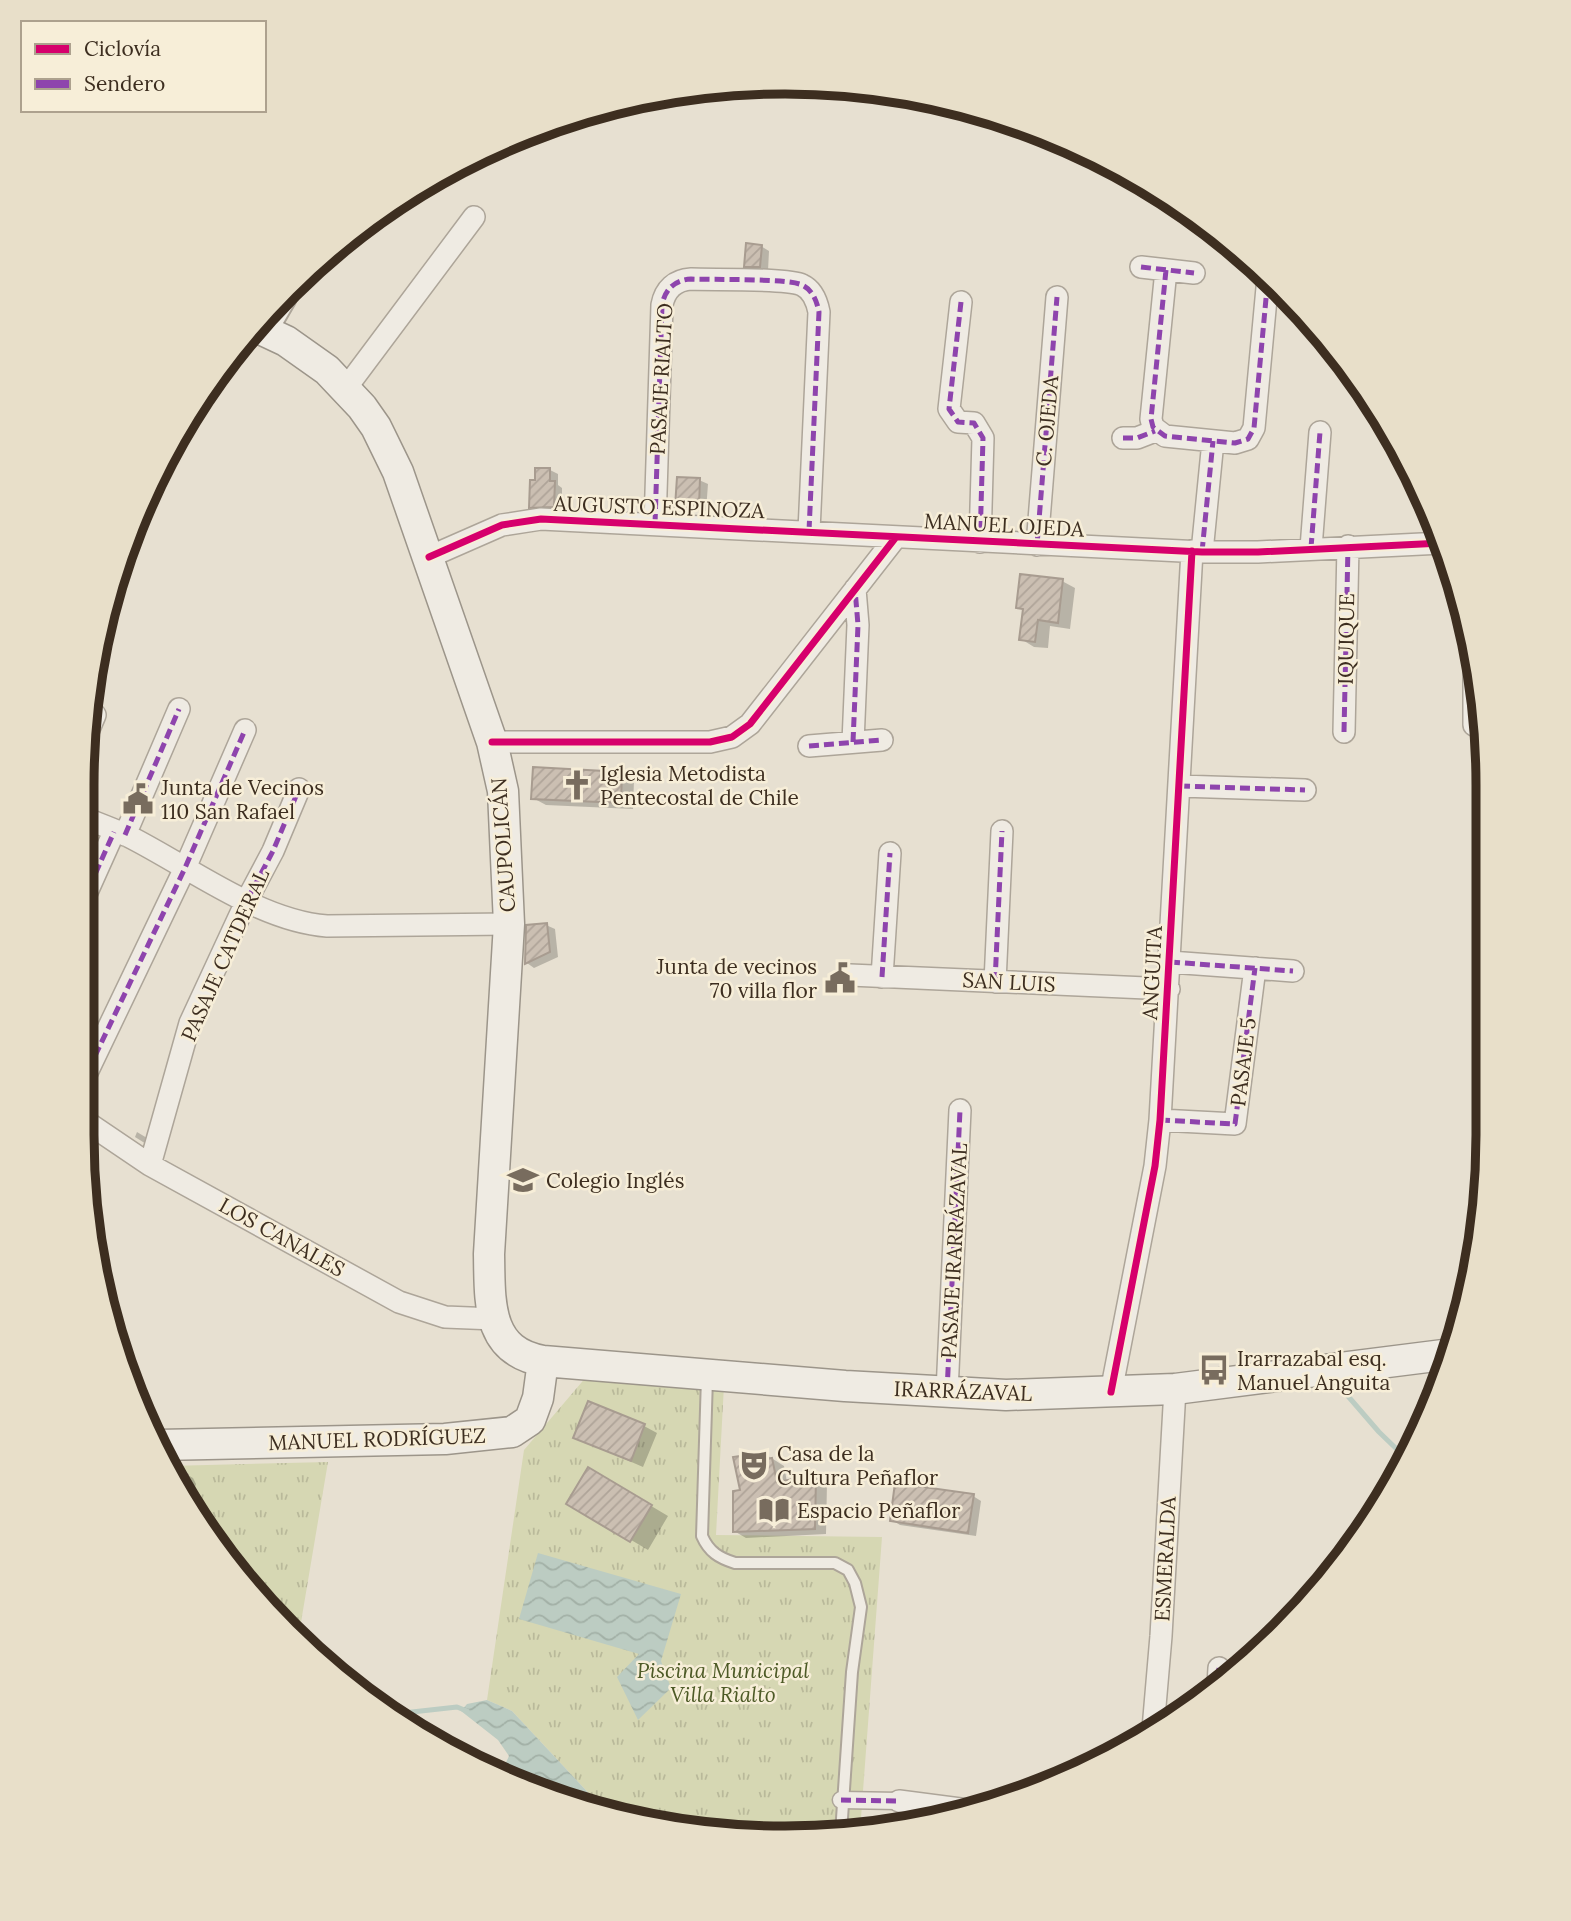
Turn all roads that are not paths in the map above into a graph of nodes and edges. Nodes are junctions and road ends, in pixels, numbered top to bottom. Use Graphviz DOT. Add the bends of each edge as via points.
graph roads {
  1 [pos="474,217"];
  2 [pos="1141,267"];
  3 [pos="1166,270"];
  4 [pos="1194,273"];
  5 [pos="1267,290"];
  6 [pos="1058,297"];
  7 [pos="961,302"];
  8 [pos="265,331"];
  9 [pos="346,388"];
  10 [pos="1155,431"];
  11 [pos="1320,432"];
  12 [pos="1123,438"];
  13 [pos="1213,442"];
  14 [pos="655,524"];
  15 [pos="809,531"];
  16 [pos="896,537"];
  17 [pos="980,542"];
  18 [pos="1432,543"];
  19 [pos="1037,545"];
  20 [pos="1348,546"];
  21 [pos="1311,548"];
  22 [pos="1197,551"];
  23 [pos="429,557"];
  24 [pos="855,589"];
  25 [pos="179,709"];
  26 [pos="245,730"];
  27 [pos="1344,732"];
  28 [pos="882,740"];
  29 [pos="492,742"];
  30 [pos="853,742"];
  31 [pos="809,746"];
  32 [pos="1180,786"];
  33 [pos="299,789"];
  34 [pos="1305,790"];
  35 [pos="94,822"];
  36 [pos="1002,831"];
  37 [pos="120,833"];
  38 [pos="890,853"];
  39 [pos="185,868"];
  40 [pos="94,881"];
  41 [pos="247,900"];
  42 [pos="509,924"];
  43 [pos="1170,962"];
  44 [pos="1255,968"];
  45 [pos="1293,971"];
  46 [pos="850,975"];
  47 [pos="882,977"];
  48 [pos="995,982"];
  49 [pos="1169,989"];
  50 [pos="94,1058"];
  51 [pos="960,1110"];
  52 [pos="1161,1111"];
  53 [pos="94,1127"];
  54 [pos="150,1165"];
  55 [pos="495,1320"];
  56 [pos="1441,1355"];
  57 [pos="543,1361"];
  58 [pos="707,1374"];
  59 [pos="1175,1389"];
  60 [pos="947,1392"];
  61 [pos="1111,1392"];
  62 [pos="168,1445"];
  63 [pos="1154,1720"];
  64 [pos="841,1800"];
  65 [pos="899,1801"];
  66 [pos="946,1807"];
  67 [pos="841,1824"];
  1 -- 9 [label="street"];
  2 -- 3 [label="street"];
  3 -- 4 [label="street"];
  3 -- 10 [label="street" via="1151,419"];
  5 -- 13 [label="street" via="1254,428 1242,442"];
  6 -- 19 [label="street, C. OJEDA"];
  7 -- 17 [label="street" via="949,409 958,422 974,423 983,438"];
  8 -- 9 [label="main road, CAUPOLICÁN" via="308,355"];
  9 -- 23 [label="main road, CAUPOLICÁN" via="388,449"];
  10 -- 12 [label="street"];
  10 -- 13 [label="street"];
  11 -- 21 [label="street"];
  13 -- 22 [label="street, ANGUITA"];
  14 -- 15 [label="street, AUGUSTO ESPINOZA"];
  14 -- 15 [label="street, PASAJE RIALTO" via="662,305 667,291 677,282 691,279 794,282 809,290 819,312"];
  14 -- 23 [label="street, AUGUSTO ESPINOZA" via="528,520 502,525"];
  15 -- 16 [label="street, AUGUSTO ESPINOZA"];
  16 -- 17 [label="street, MANUEL OJEDA"];
  16 -- 24 [label="street, MANUEL OJEDA"];
  17 -- 19 [label="street, MANUEL OJEDA"];
  18 -- 20 [label="street, MANUEL OJEDA"];
  19 -- 22 [label="street, MANUEL OJEDA"];
  20 -- 21 [label="street, MANUEL OJEDA"];
  20 -- 27 [label="street, IQUIQUE"];
  21 -- 22 [label="street, MANUEL OJEDA"];
  22 -- 32 [label="street, ANGUITA"];
  23 -- 29 [label="main road, CAUPOLICÁN"];
  24 -- 29 [label="street, MANUEL OJEDA" via="750,724 732,737 710,742"];
  24 -- 30 [label="street"];
  25 -- 37 [label="street"];
  26 -- 39 [label="street"];
  28 -- 30 [label="street"];
  29 -- 42 [label="main road, CAUPOLICÁN" via="503,791"];
  30 -- 31 [label="street"];
  32 -- 34 [label="street"];
  32 -- 43 [label="street, ANGUITA"];
  33 -- 41 [label="street, PASAJE CATDERAL"];
  35 -- 37 [label="street"];
  36 -- 48 [label="street"];
  37 -- 39 [label="street"];
  37 -- 40 [label="street"];
  38 -- 47 [label="street"];
  39 -- 41 [label="street"];
  39 -- 50 [label="street"];
  41 -- 42 [label="street" via="303,924"];
  41 -- 54 [label="street, PASAJE CATDERAL" via="190,1023"];
  42 -- 55 [label="main road, CAUPOLICÁN" via="489,1254"];
  43 -- 44 [label="street"];
  43 -- 49 [label="street, ANGUITA"];
  44 -- 45 [label="street"];
  44 -- 52 [label="street, PASAJE 5" via="1235,1124"];
  46 -- 47 [label="street, SAN LUIS"];
  47 -- 48 [label="street, SAN LUIS"];
  48 -- 49 [label="street, SAN LUIS"];
  49 -- 52 [label="street, ANGUITA"];
  51 -- 60 [label="street, PASAJE IRARRÁZAVAL"];
  52 -- 61 [label="street, ANGUITA" via="1155,1166"];
  53 -- 54 [label="street, LOS CANALES"];
  54 -- 55 [label="street, LOS CANALES" via="399,1302 445,1317"];
  55 -- 57 [label="main road, IRARRÁZAVAL" via="501,1337 513,1350"];
  56 -- 59 [label="main road, IRARRÁZAVAL"];
  57 -- 58 [label="main road, IRARRÁZAVAL"];
  57 -- 62 [label="main road, MANUEL RODRÍGUEZ" via="530,1420 512,1432 445,1438"];
  58 -- 60 [label="main road, IRARRÁZAVAL"];
  58 -- 64 [label="lane" via="702,1536 706,1547 735,1563 835,1563 848,1570 855,1583 860,1607"];
  59 -- 61 [label="main road, IRARRÁZAVAL"];
  59 -- 63 [label="street, ESMERALDA"];
  60 -- 61 [label="main road, IRARRÁZAVAL"];
  64 -- 65 [label="street"];
  64 -- 67 [label="lane"];
  65 -- 66 [label="street"];
}
